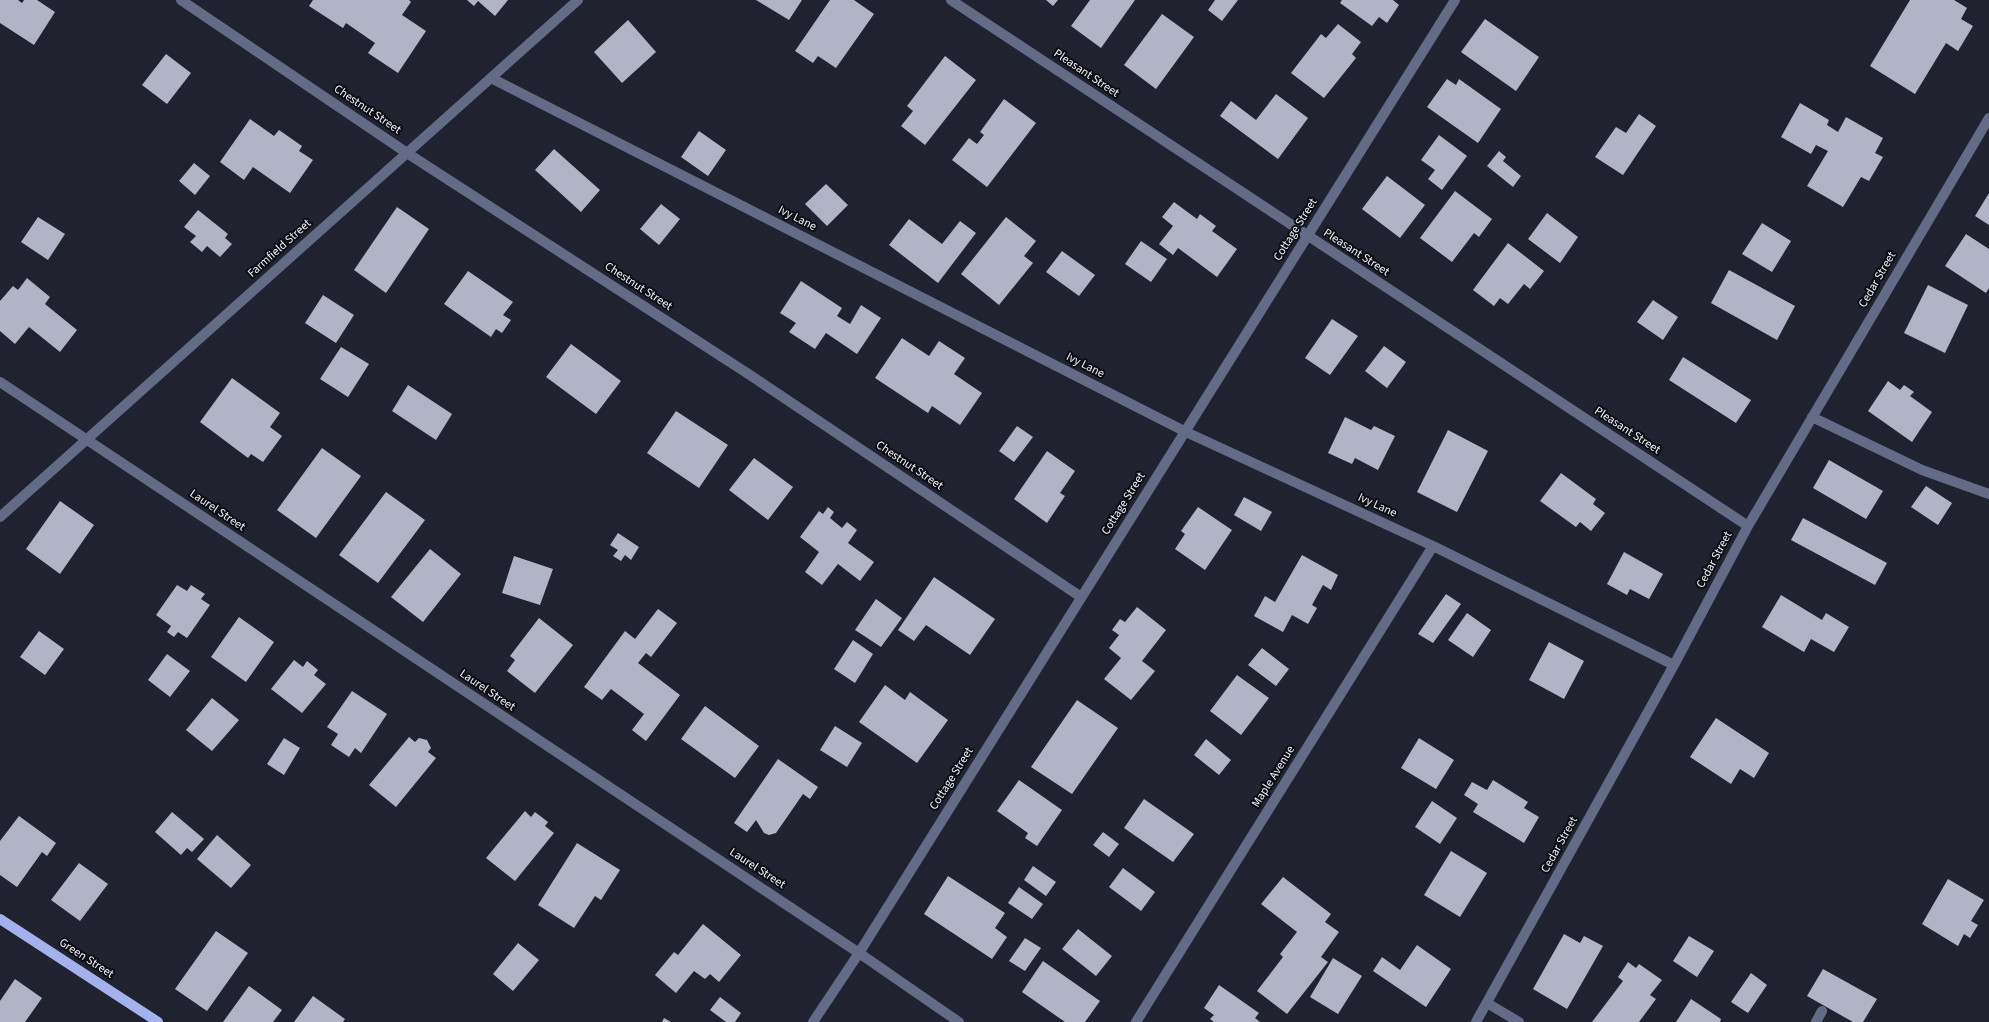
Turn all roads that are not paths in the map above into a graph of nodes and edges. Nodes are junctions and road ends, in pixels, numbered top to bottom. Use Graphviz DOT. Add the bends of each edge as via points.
graph roads {
  1 [pos="181,0"];
  2 [pos="578,0"];
  3 [pos="951,0"];
  4 [pos="1455,0"];
  5 [pos="491,78"];
  6 [pos="1989,118"];
  7 [pos="407,153"];
  8 [pos="1307,236"];
  9 [pos="0,382"];
  10 [pos="1812,417"];
  11 [pos="1186,432"];
  12 [pos="86,440"];
  13 [pos="1989,494"];
  14 [pos="0,517"];
  15 [pos="1748,526"];
  16 [pos="1433,546"];
  17 [pos="1081,597"];
  18 [pos="1674,665"];
  19 [pos="0,919"];
  20 [pos="859,953"];
  21 [pos="1487,1003"];
  22 [pos="1822,1011"];
  23 [pos="158,1022"];
  24 [pos="813,1022"];
  25 [pos="959,1022"];
  26 [pos="1136,1022"];
  27 [pos="1476,1022"];
  28 [pos="1519,1022"];
  29 [pos="1816,1022"];
  1 -- 7 [label="street, Chestnut Street"];
  2 -- 5 [label="street, Farmfield Street"];
  3 -- 8 [label="street, Pleasant Street"];
  4 -- 8 [label="street, Cottage Street"];
  5 -- 7 [label="street, Farmfield Street"];
  5 -- 11 [label="street, Ivy Lane"];
  6 -- 10 [label="street, Cedar Street"];
  7 -- 12 [label="street, Farmfield Street"];
  7 -- 17 [label="street, Chestnut Street" via="756,380"];
  8 -- 11 [label="street, Cottage Street"];
  8 -- 15 [label="street, Pleasant Street"];
  9 -- 12 [label="street, Laurel Street"];
  10 -- 13 [label="street" via="1922,470"];
  10 -- 15 [label="street, Cedar Street"];
  11 -- 16 [label="street, Ivy Lane"];
  11 -- 17 [label="street, Cottage Street"];
  12 -- 14 [label="street, Farmfield Street"];
  12 -- 20 [label="street, Laurel Street"];
  15 -- 18 [label="street, Cedar Street"];
  16 -- 18 [label="street, Ivy Lane"];
  16 -- 26 [label="street, Maple Avenue"];
  17 -- 20 [label="street, Cottage Street"];
  18 -- 21 [label="street, Cedar Street"];
  19 -- 23 [label="main road, Green Street"];
  20 -- 24 [label="street, Cottage Street"];
  20 -- 25 [label="street, Laurel Street"];
  21 -- 27 [label="street, Cedar Street"];
  21 -- 28 [label="street"];
  22 -- 29 [label="street"];
}
